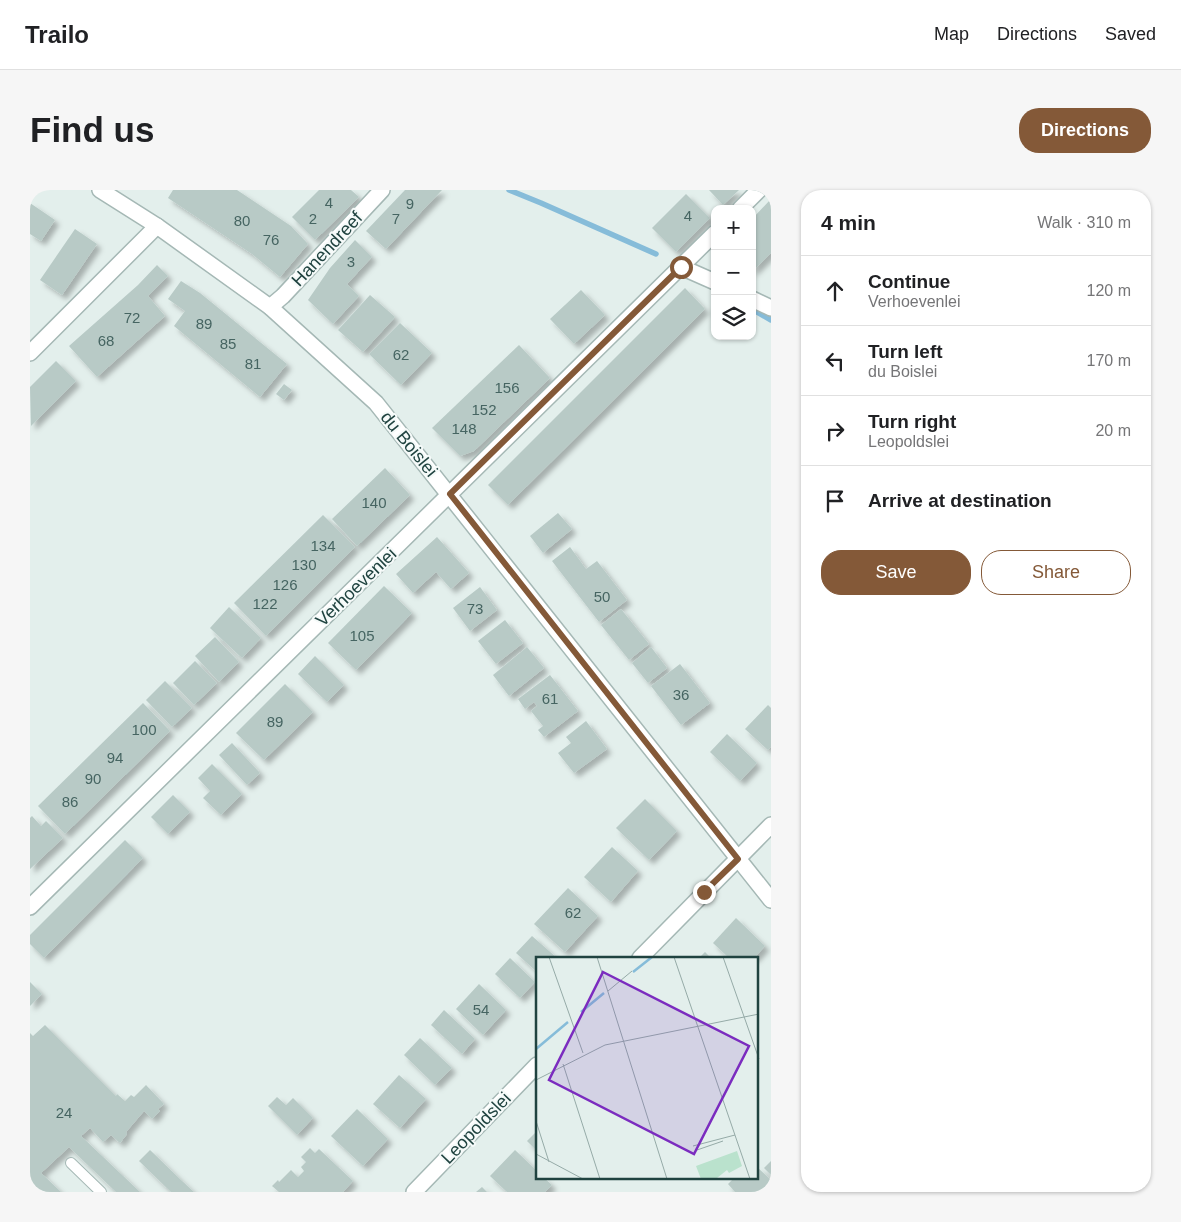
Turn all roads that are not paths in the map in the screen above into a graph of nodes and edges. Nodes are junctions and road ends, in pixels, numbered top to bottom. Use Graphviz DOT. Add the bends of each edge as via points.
graph roads {
  1 [pos="100,190"];
  2 [pos="382,190"];
  3 [pos="759,190"];
  4 [pos="744,205"];
  5 [pos="157,226"];
  6 [pos="711,237"];
  7 [pos="681,267"];
  8 [pos="711,280"];
  9 [pos="756,301"];
  10 [pos="270,307"];
  11 [pos="771,308"];
  12 [pos="30,353"];
  13 [pos="450,494"];
  14 [pos="771,825"];
  15 [pos="738,859"];
  16 [pos="771,900"];
  17 [pos="30,906"];
  18 [pos="641,957"];
  19 [pos="536,1066"];
  20 [pos="71,1163"];
  21 [pos="101,1192"];
  22 [pos="414,1192"];
  1 -- 5 [label="street, du Boislei"];
  2 -- 10 [label="street, Hanendreef"];
  3 -- 4 [label="street"];
  5 -- 10 [label="street, du Boislei"];
  5 -- 12 [label="street"];
  6 -- 7 [label="street, Verhoevenlei"];
  7 -- 8 [label="street"];
  7 -- 13 [label="street, Verhoevenlei"];
  9 -- 11 [label="street"];
  10 -- 13 [label="street, du Boislei" via="376,403"];
  13 -- 15 [label="street, du Boislei"];
  13 -- 17 [label="street, Verhoevenlei"];
  14 -- 15 [label="street"];
  15 -- 16 [label="street, du Boislei"];
  15 -- 18 [label="street"];
  19 -- 22 [label="street, Leopoldslei"];
  20 -- 21 [label="lane"];
}
